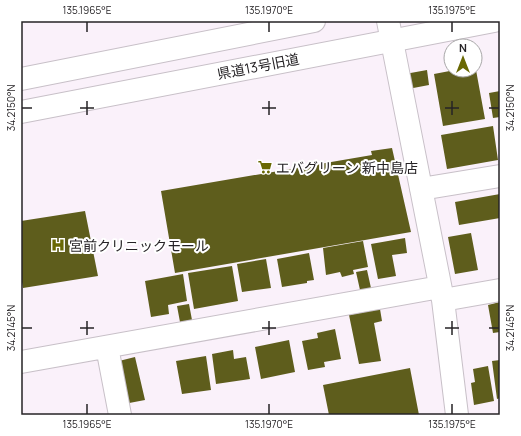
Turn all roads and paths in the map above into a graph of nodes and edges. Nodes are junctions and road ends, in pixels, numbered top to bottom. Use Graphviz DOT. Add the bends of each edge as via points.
graph roads {
  1 [pos="314,21"];
  2 [pos="494,21"];
  3 [pos="390,30"];
  4 [pos="21,79"];
  5 [pos="21,112"];
  6 [pos="500,176"];
  7 [pos="421,189"];
  8 [pos="500,290"];
  9 [pos="441,294"];
  10 [pos="107,347"];
  11 [pos="21,362"];
  12 [pos="120,415"];
  13 [pos="457,415"];
  1 -- 4 [label="street"];
  2 -- 3 [label="street, 県道13号旧道"];
  3 -- 5 [label="street, 県道13号旧道"];
  3 -- 7 [label="street"];
  6 -- 7 [label="street"];
  7 -- 9 [label="street"];
  8 -- 9 [label="street"];
  9 -- 10 [label="street"];
  9 -- 13 [label="street"];
  10 -- 11 [label="street"];
  10 -- 12 [label="street"];
}
